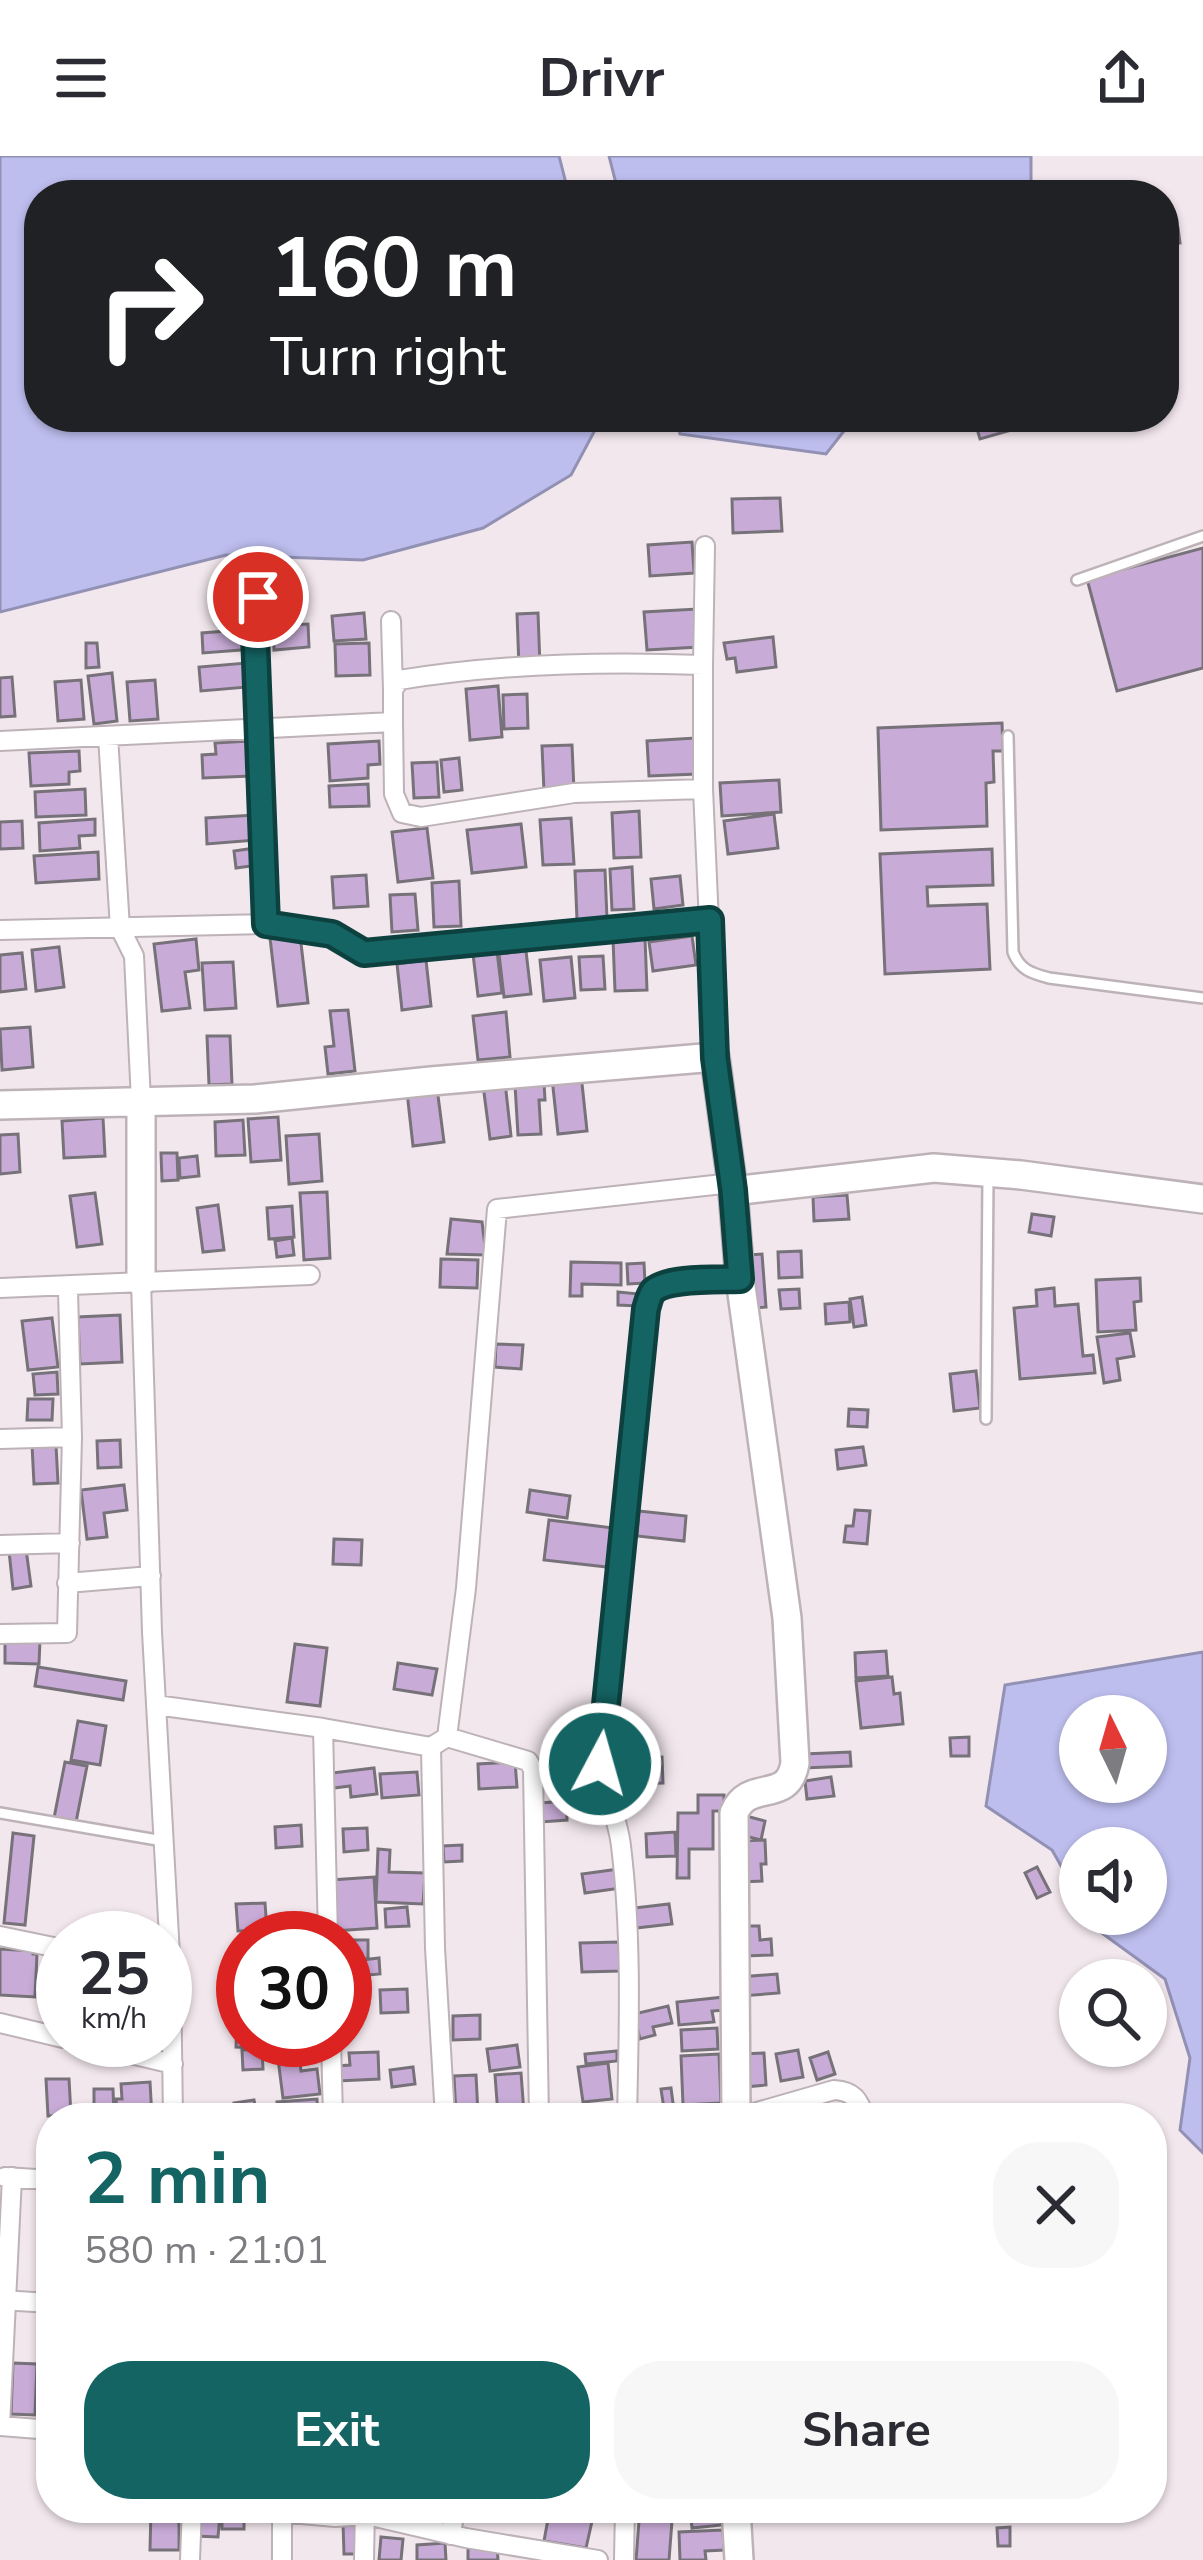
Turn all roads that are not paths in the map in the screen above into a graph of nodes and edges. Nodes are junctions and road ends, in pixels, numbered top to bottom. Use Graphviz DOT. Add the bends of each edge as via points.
graph roads {
  1 [pos="1203,536"];
  2 [pos="705,546"];
  3 [pos="1077,580"];
  4 [pos="258,597"];
  5 [pos="391,621"];
  6 [pos="704,665"];
  7 [pos="393,690"];
  8 [pos="393,722"];
  9 [pos="258,728"];
  10 [pos="108,736"];
  11 [pos="1008,736"];
  12 [pos="0,741"];
  13 [pos="703,788"];
  14 [pos="710,920"];
  15 [pos="266,924"];
  16 [pos="120,928"];
  17 [pos="0,930"];
  18 [pos="1203,998"];
  19 [pos="715,1058"];
  20 [pos="141,1102"];
  21 [pos="0,1105"];
  22 [pos="988,1172"];
  23 [pos="732,1186"];
  24 [pos="1203,1198"];
  25 [pos="310,1275"];
  26 [pos="740,1279"];
  27 [pos="141,1282"];
  28 [pos="0,1288"];
  29 [pos="68,1292"];
  30 [pos="986,1419"];
  31 [pos="72,1437"];
  32 [pos="0,1439"];
  33 [pos="70,1543"];
  34 [pos="0,1545"];
  35 [pos="151,1576"];
  36 [pos="67,1583"];
  37 [pos="0,1634"];
  38 [pos="156,1705"];
  39 [pos="322,1728"];
  40 [pos="439,1742"];
  41 [pos="0,1813"];
  42 [pos="164,1840"];
  43 [pos="166,1911"];
  44 [pos="327,1911"];
  45 [pos="0,1936"];
  46 [pos="36,1943"];
  47 [pos="0,2024"];
  48 [pos="36,2032"];
  49 [pos="173,2067"];
  50 [pos="332,2067"];
  51 [pos="173,2103"];
  52 [pos="333,2103"];
  53 [pos="444,2103"];
  54 [pos="539,2103"];
  55 [pos="626,2103"];
  56 [pos="736,2103"];
  57 [pos="789,2103"];
  58 [pos="859,2103"];
  59 [pos="6,2177"];
  60 [pos="36,2179"];
  61 [pos="4,2301"];
  62 [pos="36,2302"];
  63 [pos="0,2426"];
  64 [pos="36,2429"];
  65 [pos="191,2523"];
  66 [pos="282,2523"];
  67 [pos="366,2523"];
  68 [pos="411,2523"];
  69 [pos="457,2523"];
  70 [pos="625,2523"];
  71 [pos="737,2523"];
  72 [pos="459,2536"];
  73 [pos="557,2557"];
  74 [pos="190,2560"];
  75 [pos="282,2560"];
  76 [pos="364,2560"];
  77 [pos="464,2560"];
  78 [pos="598,2560"];
  79 [pos="624,2560"];
  80 [pos="739,2560"];
  1 -- 3 [label="lane"];
  2 -- 6 [label="street"];
  4 -- 9 [label="street"];
  5 -- 7 [label="street"];
  6 -- 7 [label="street" via="506,669 399,680"];
  6 -- 13 [label="street"];
  7 -- 8 [label="street"];
  8 -- 9 [label="street"];
  8 -- 13 [label="street" via="394,794 402,813 421,818 574,793"];
  9 -- 10 [label="street"];
  9 -- 15 [label="street"];
  10 -- 12 [label="street"];
  10 -- 16 [label="street"];
  11 -- 18 [label="lane" via="1018,963 1049,978"];
  13 -- 14 [label="street"];
  14 -- 15 [label="street" via="364,953 332,934"];
  14 -- 19 [label="street"];
  15 -- 16 [label="street"];
  16 -- 17 [label="street"];
  16 -- 20 [label="street" via="134,956"];
  19 -- 20 [label="street"];
  19 -- 23 [label="street"];
  20 -- 21 [label="street"];
  20 -- 27 [label="street"];
  22 -- 23 [label="street" via="934,1168"];
  22 -- 24 [label="street"];
  22 -- 30 [label="lane"];
  23 -- 26 [label="street"];
  23 -- 40 [label="street" via="497,1209 468,1567"];
  25 -- 27 [label="street"];
  26 -- 55 [label="street" via="658,1288 646,1309 600,1764 621,1842 628,1930"];
  26 -- 56 [label="street" via="788,1618 795,1763 784,1787 749,1794 734,1813"];
  27 -- 28 [label="street"];
  27 -- 35 [label="street"];
  29 -- 31 [label="street"];
  31 -- 32 [label="street"];
  31 -- 33 [label="street"];
  33 -- 34 [label="street"];
  33 -- 36 [label="street"];
  35 -- 36 [label="street"];
  35 -- 38 [label="street"];
  36 -- 37 [label="street" via="67,1634"];
  38 -- 39 [label="street"];
  38 -- 42 [label="street"];
  39 -- 40 [label="street"];
  39 -- 44 [label="street"];
  40 -- 53 [label="street" via="435,1948"];
  40 -- 54 [label="street" via="527,1761 533,1769"];
  41 -- 42 [label="lane"];
  42 -- 43 [label="street"];
  45 -- 46 [label="street"];
  47 -- 48 [label="street"];
  49 -- 51 [label="street"];
  50 -- 52 [label="street"];
  57 -- 58 [label="street" via="835,2090"];
  59 -- 60 [label="street"];
  59 -- 61 [label="street"];
  61 -- 62 [label="street"];
  61 -- 63 [label="street"];
  63 -- 64 [label="street"];
  65 -- 74 [label="street"];
  66 -- 75 [label="street"];
  67 -- 76 [label="street"];
  68 -- 72 [label="street"];
  69 -- 72 [label="street"];
  70 -- 79 [label="street"];
  71 -- 80 [label="street"];
  72 -- 73 [label="street"];
  72 -- 77 [label="street"];
  73 -- 78 [label="street"];
}
